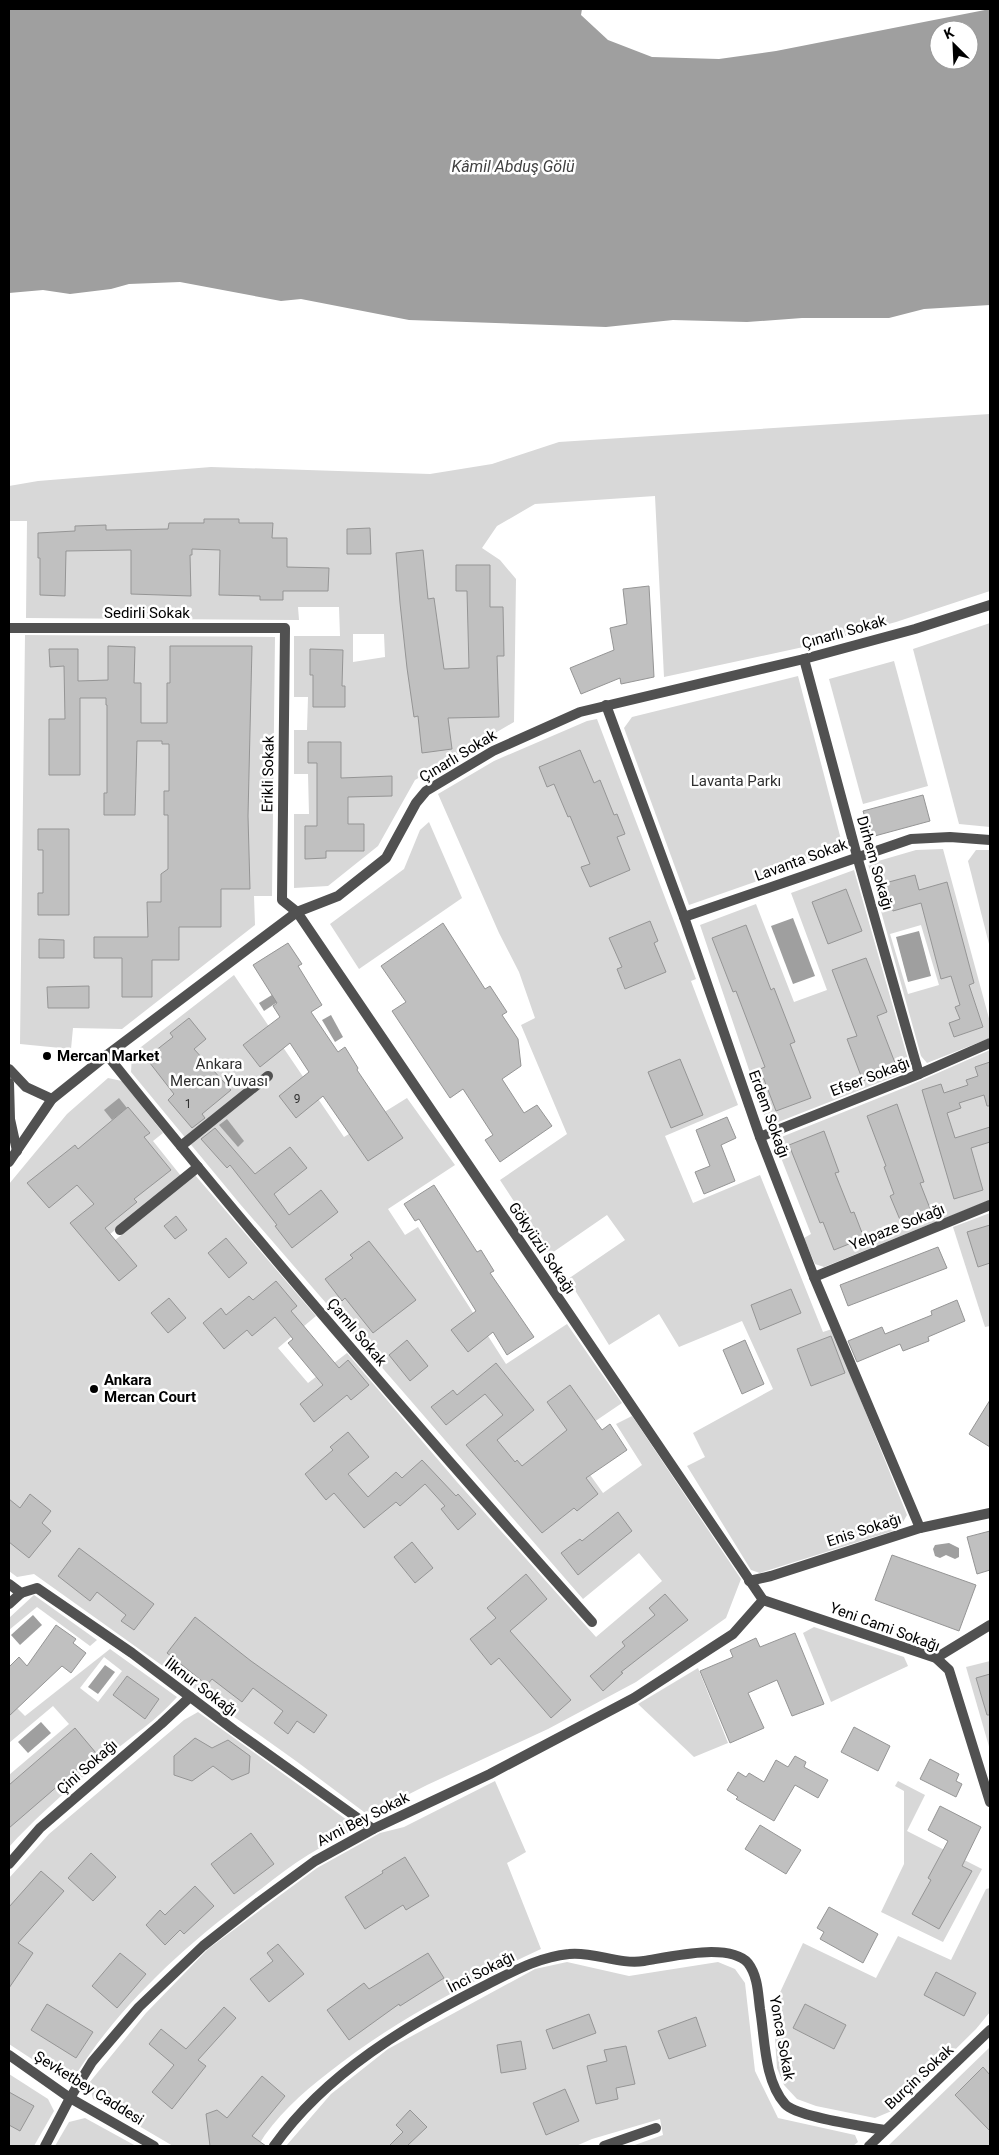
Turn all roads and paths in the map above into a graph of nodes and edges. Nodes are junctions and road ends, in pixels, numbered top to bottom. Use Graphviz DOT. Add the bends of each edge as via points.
graph roads {
  1 [pos="990,605"];
  2 [pos="9,628"];
  3 [pos="284,628"];
  4 [pos="804,659"];
  5 [pos="606,705"];
  6 [pos="990,840"];
  7 [pos="857,856"];
  8 [pos="297,912"];
  9 [pos="684,917"];
  10 [pos="990,1043"];
  11 [pos="107,1055"];
  12 [pos="9,1069"];
  13 [pos="919,1074"];
  14 [pos="268,1076"];
  15 [pos="9,1083"];
  16 [pos="52,1099"];
  17 [pos="760,1137"];
  18 [pos="181,1146"];
  19 [pos="16,1151"];
  20 [pos="9,1162"];
  21 [pos="198,1167"];
  22 [pos="990,1205"];
  23 [pos="120,1230"];
  24 [pos="814,1277"];
  25 [pos="990,1513"];
  26 [pos="920,1528"];
  27 [pos="749,1581"];
  28 [pos="9,1584"];
  29 [pos="21,1593"];
  30 [pos="762,1600"];
  31 [pos="9,1604"];
  32 [pos="592,1622"];
  33 [pos="990,1625"];
  34 [pos="936,1658"];
  35 [pos="190,1697"];
  36 [pos="990,1802"];
  37 [pos="373,1829"];
  38 [pos="9,1864"];
  39 [pos="747,1963"];
  40 [pos="990,2030"];
  41 [pos="9,2055"];
  42 [pos="70,2098"];
  43 [pos="656,2128"];
  44 [pos="884,2130"];
  45 [pos="45,2146"];
  46 [pos="154,2146"];
  47 [pos="274,2146"];
  48 [pos="604,2146"];
  49 [pos="869,2146"];
  1 -- 4 [label="street, Çınarlı Sokak"];
  2 -- 3 [label="street, Sedirli Sokak"];
  3 -- 8 [label="street, Erikli Sokak" via="282,900"];
  4 -- 5 [label="street, Çınarlı Sokak"];
  4 -- 7 [label="street, Dirhem Sokağı"];
  5 -- 8 [label="street, Çınarlı Sokak" via="580,712 493,751 426,791 386,858 338,896"];
  5 -- 9 [label="street, Erdem Sokağı"];
  6 -- 7 [label="street, Lavanta Sokak" via="911,838"];
  7 -- 9 [label="street, Lavanta Sokak"];
  7 -- 13 [label="street, Dirhem Sokağı"];
  8 -- 11 [label="street, Çınarlı Sokak"];
  8 -- 27 [label="street, Gökyüzü Sokağı"];
  9 -- 17 [label="street, Erdem Sokağı"];
  10 -- 13 [label="street, Efser Sokağı"];
  11 -- 16 [label="street, Çınarlı Sokak"];
  11 -- 18 [label="street, Çamlı Sokak"];
  12 -- 16 [label="street" via="26,1087"];
  13 -- 17 [label="street, Efser Sokağı"];
  14 -- 18 [label="street"];
  15 -- 19 [label="street" via="10,1119"];
  16 -- 19 [label="street, Çınarlı Sokak"];
  17 -- 24 [label="street, Erdem Sokağı"];
  18 -- 21 [label="street, Çamlı Sokak"];
  19 -- 20 [label="street, Çınarlı Sokak"];
  21 -- 23 [label="street"];
  21 -- 32 [label="street, Çamlı Sokak" via="462,1478"];
  22 -- 24 [label="street, Yelpaze Sokağı"];
  24 -- 26 [label="street, Erdem Sokağı"];
  25 -- 26 [label="street, Enis Sokağı"];
  26 -- 27 [label="street, Enis Sokağı"];
  27 -- 30 [label="street, Gökyüzü Sokağı"];
  28 -- 29 [label="street"];
  29 -- 31 [label="street"];
  29 -- 35 [label="street, İlknur Sokağı" via="37,1588"];
  30 -- 34 [label="street, Yeni Cami Sokağı"];
  30 -- 37 [label="street, Avni Bey Sokak" via="733,1634 634,1698 490,1774"];
  33 -- 34 [label="street"];
  34 -- 36 [label="street, Yeni Cami Sokağı" via="949,1670"];
  35 -- 37 [label="street, İlknur Sokağı"];
  35 -- 38 [label="street, Çini Sokağı" via="40,1828"];
  37 -- 42 [label="street, Avni Bey Sokak" via="315,1862 203,1946 139,2007 92,2062"];
  39 -- 44 [label="street, Yonca Sokak" via="757,1981 768,2066 774,2086 786,2105 809,2115"];
  39 -- 47 [label="street, İnci Sokağı" via="732,1953 695,1953 634,1963 570,1954 532,1962 386,2041 325,2088"];
  40 -- 44 [label="street, Burçin Sokak"];
  41 -- 42 [label="street, Şevketbey Caddesi"];
  42 -- 45 [label="street, Avni Bey Sokak"];
  42 -- 46 [label="street, Şevketbey Caddesi"];
  43 -- 48 [label="street"];
  44 -- 49 [label="street, Burçin Sokak"];
}
